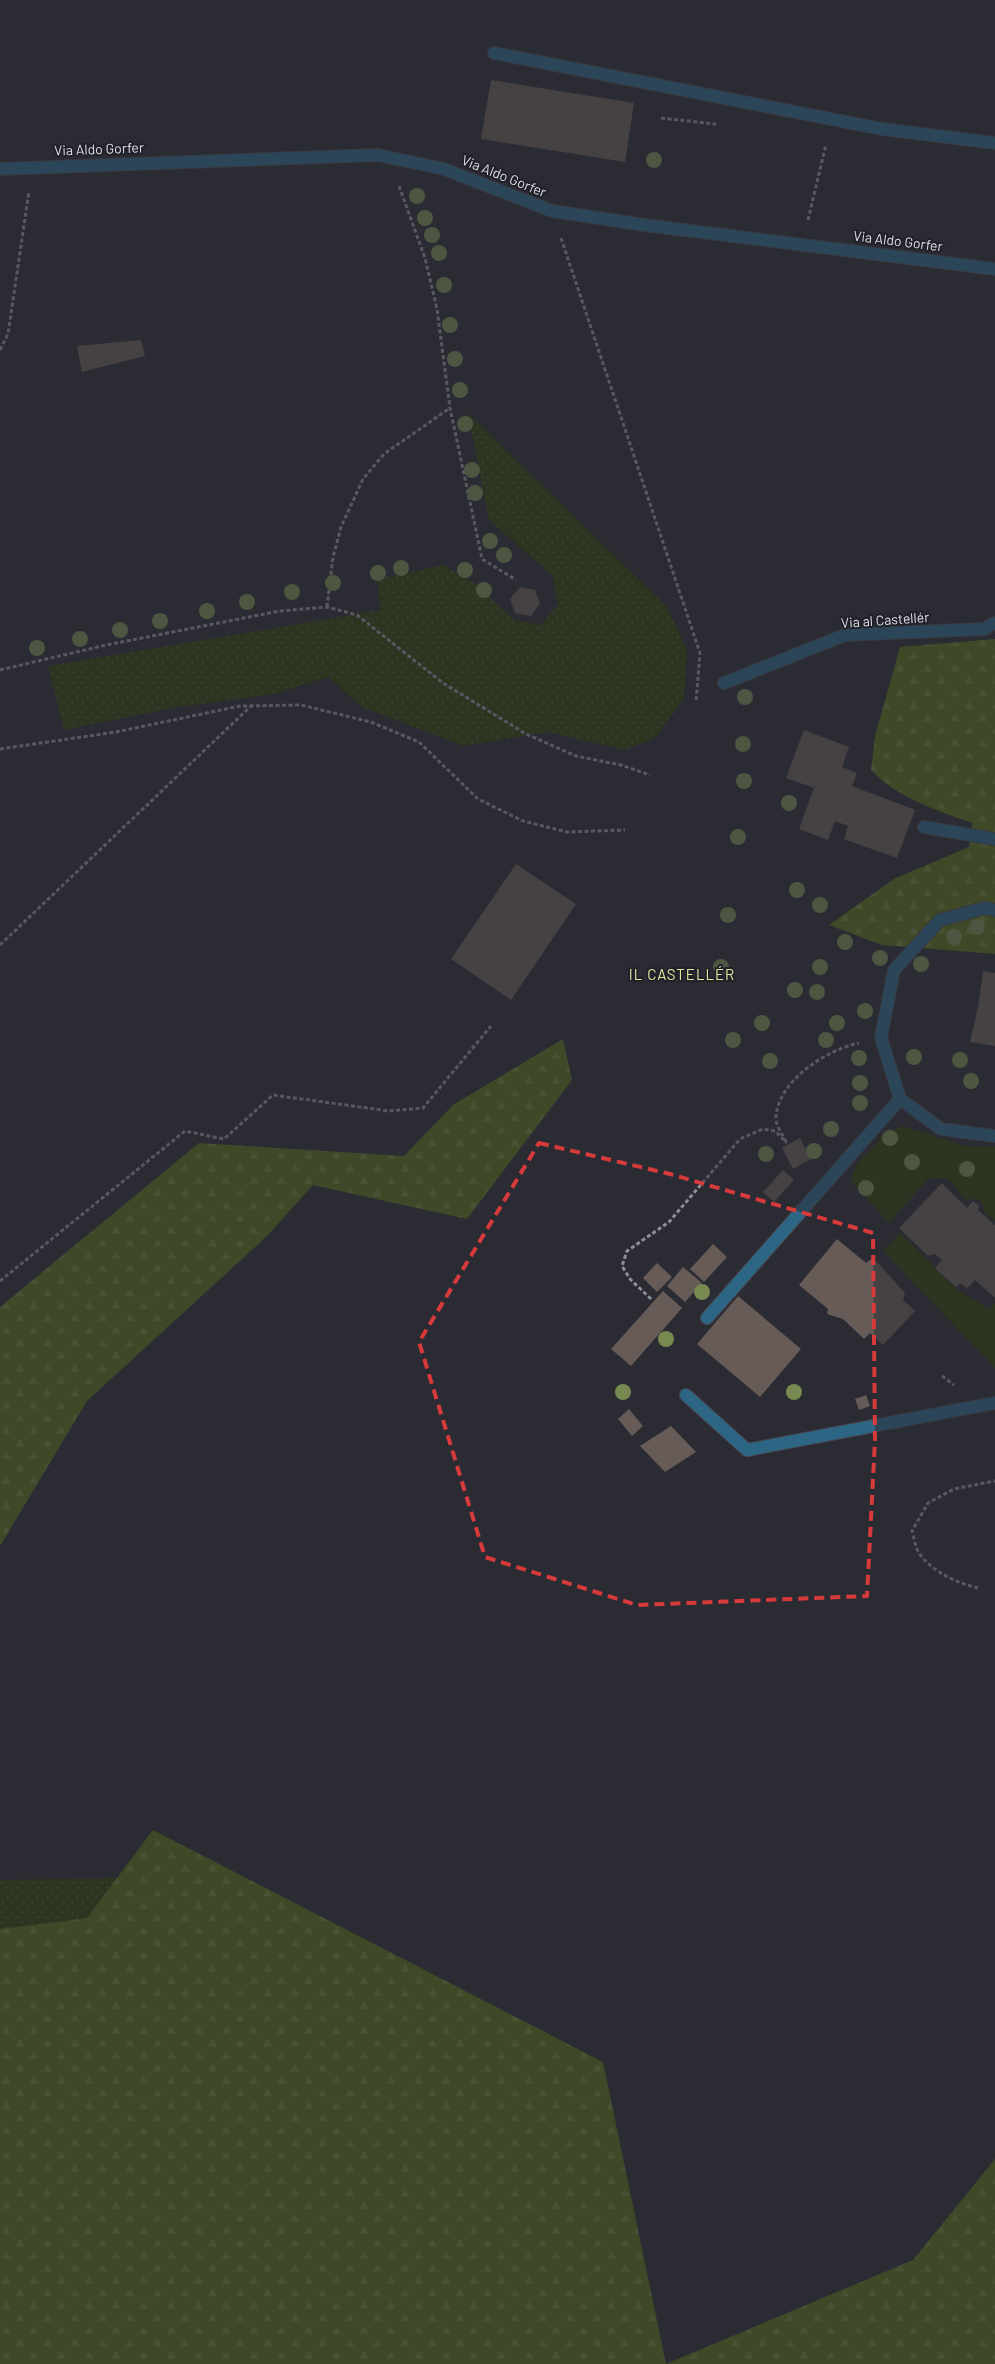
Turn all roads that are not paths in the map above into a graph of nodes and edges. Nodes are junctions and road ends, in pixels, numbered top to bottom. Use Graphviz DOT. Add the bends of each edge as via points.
graph roads {
  1 [pos="494,54"];
  2 [pos="995,143"];
  3 [pos="0,169"];
  4 [pos="995,269"];
  5 [pos="995,623"];
  6 [pos="724,683"];
  7 [pos="924,827"];
  8 [pos="995,839"];
  9 [pos="995,910"];
  10 [pos="900,1099"];
  11 [pos="995,1136"];
  12 [pos="706,1318"];
  13 [pos="686,1395"];
  14 [pos="995,1403"];
  1 -- 2 [label="street" via="882,129"];
  3 -- 4 [label="street, Via Aldo Gorfer" via="378,154 444,169 552,211"];
  5 -- 6 [label="street, Via al Castellér" via="984,629 844,635"];
  7 -- 8 [label="street"];
  9 -- 10 [label="street" via="985,908 940,920 894,970 881,1038"];
  10 -- 11 [label="street" via="941,1129"];
  10 -- 12 [label="street"];
  13 -- 14 [label="street" via="747,1450"];
}
